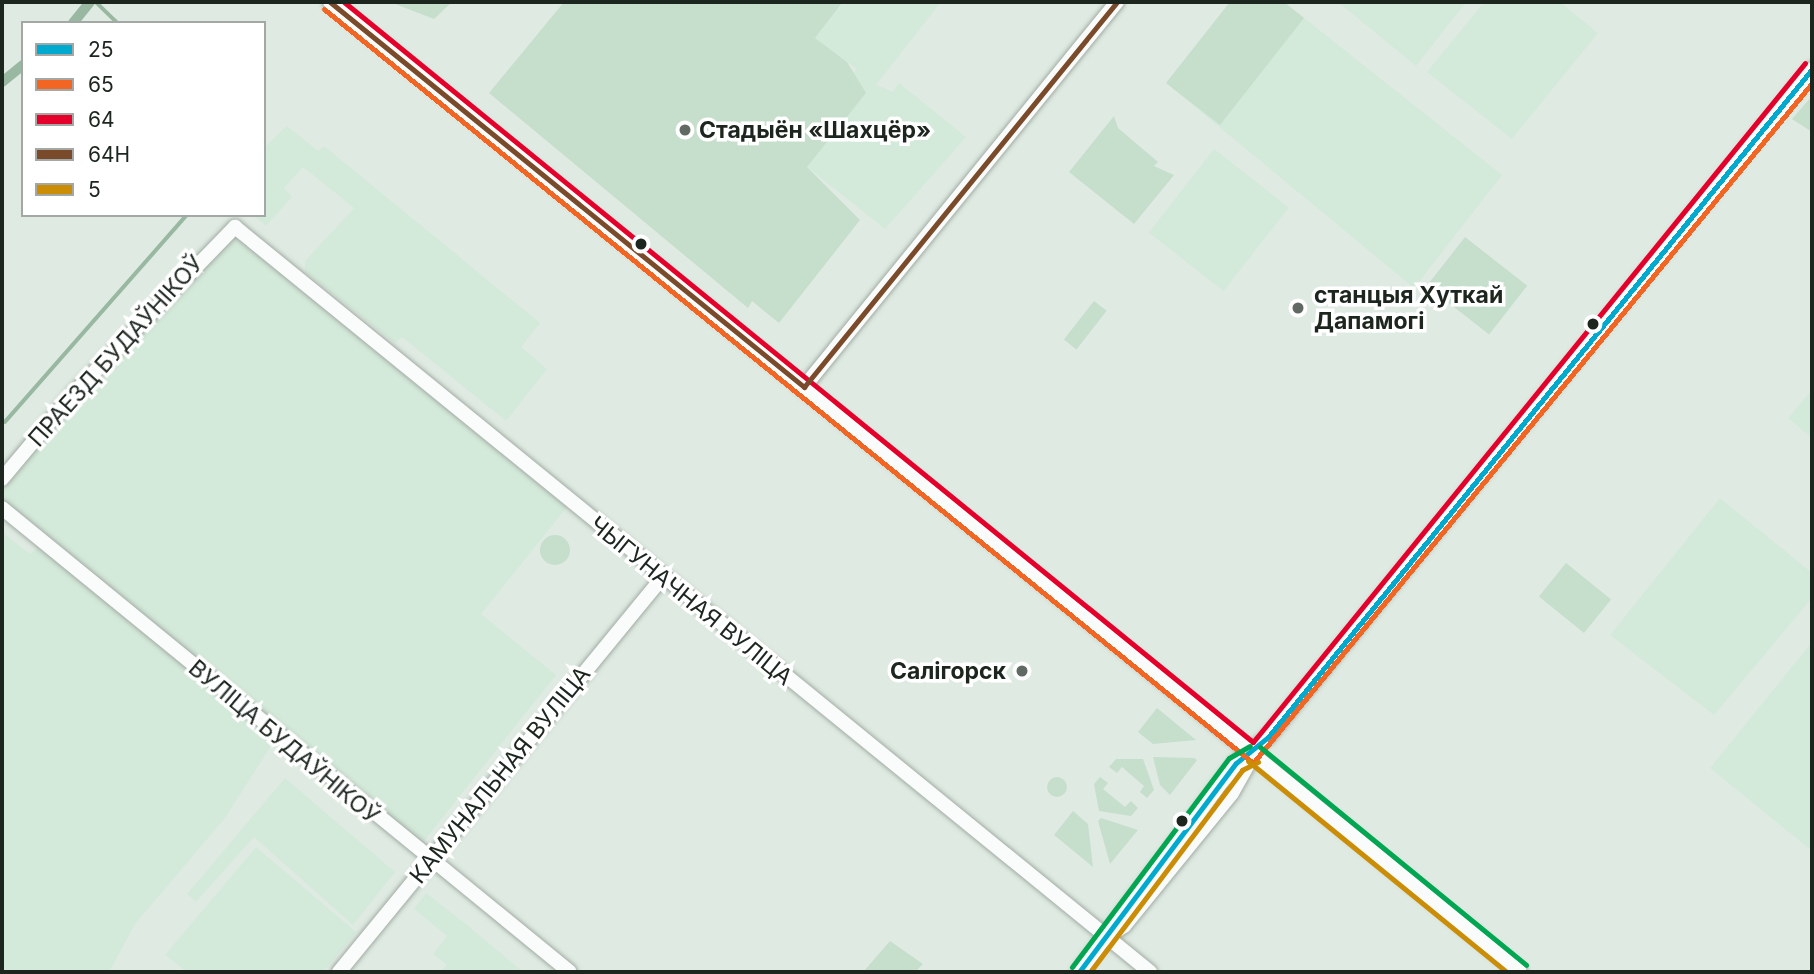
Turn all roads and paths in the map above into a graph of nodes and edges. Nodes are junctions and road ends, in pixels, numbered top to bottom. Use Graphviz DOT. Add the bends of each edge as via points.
graph roads {
  1 [pos="330,2"];
  2 [pos="1117,2"];
  3 [pos="1812,69"];
  4 [pos="235,227"];
  5 [pos="804,387"];
  6 [pos="2,479"];
  7 [pos="2,508"];
  8 [pos="662,578"];
  9 [pos="1254,754"];
  10 [pos="429,862"];
  11 [pos="1106,938"];
  12 [pos="339,972"];
  13 [pos="570,972"];
  14 [pos="1079,972"];
  15 [pos="1150,972"];
  16 [pos="1520,972"];
  1 -- 5 [label="main road"];
  2 -- 5 [label="main road"];
  3 -- 9 [label="main road"];
  4 -- 6 [label="main road, ПРАЕЗД БУДАЎНІКОЎ" via="74,394"];
  4 -- 8 [label="main road, ЧЫГУНАЧНАЯ ВУЛІЦА"];
  5 -- 9 [label="main road"];
  7 -- 10 [label="main road, ВУЛІЦА БУДАЎНІКОЎ"];
  8 -- 10 [label="main road, КАМУНАЛЬНАЯ ВУЛІЦА"];
  8 -- 11 [label="main road, ЧЫГУНАЧНАЯ ВУЛІЦА"];
  9 -- 11 [label="main road" via="1237,762 1113,919"];
  9 -- 16 [label="main road"];
  10 -- 12 [label="main road, КАМУНАЛЬНАЯ ВУЛІЦА"];
  10 -- 13 [label="main road, ВУЛІЦА БУДАЎНІКОЎ"];
  11 -- 14 [label="main road"];
  11 -- 15 [label="main road, ЧЫГУНАЧНАЯ ВУЛІЦА"];
}
